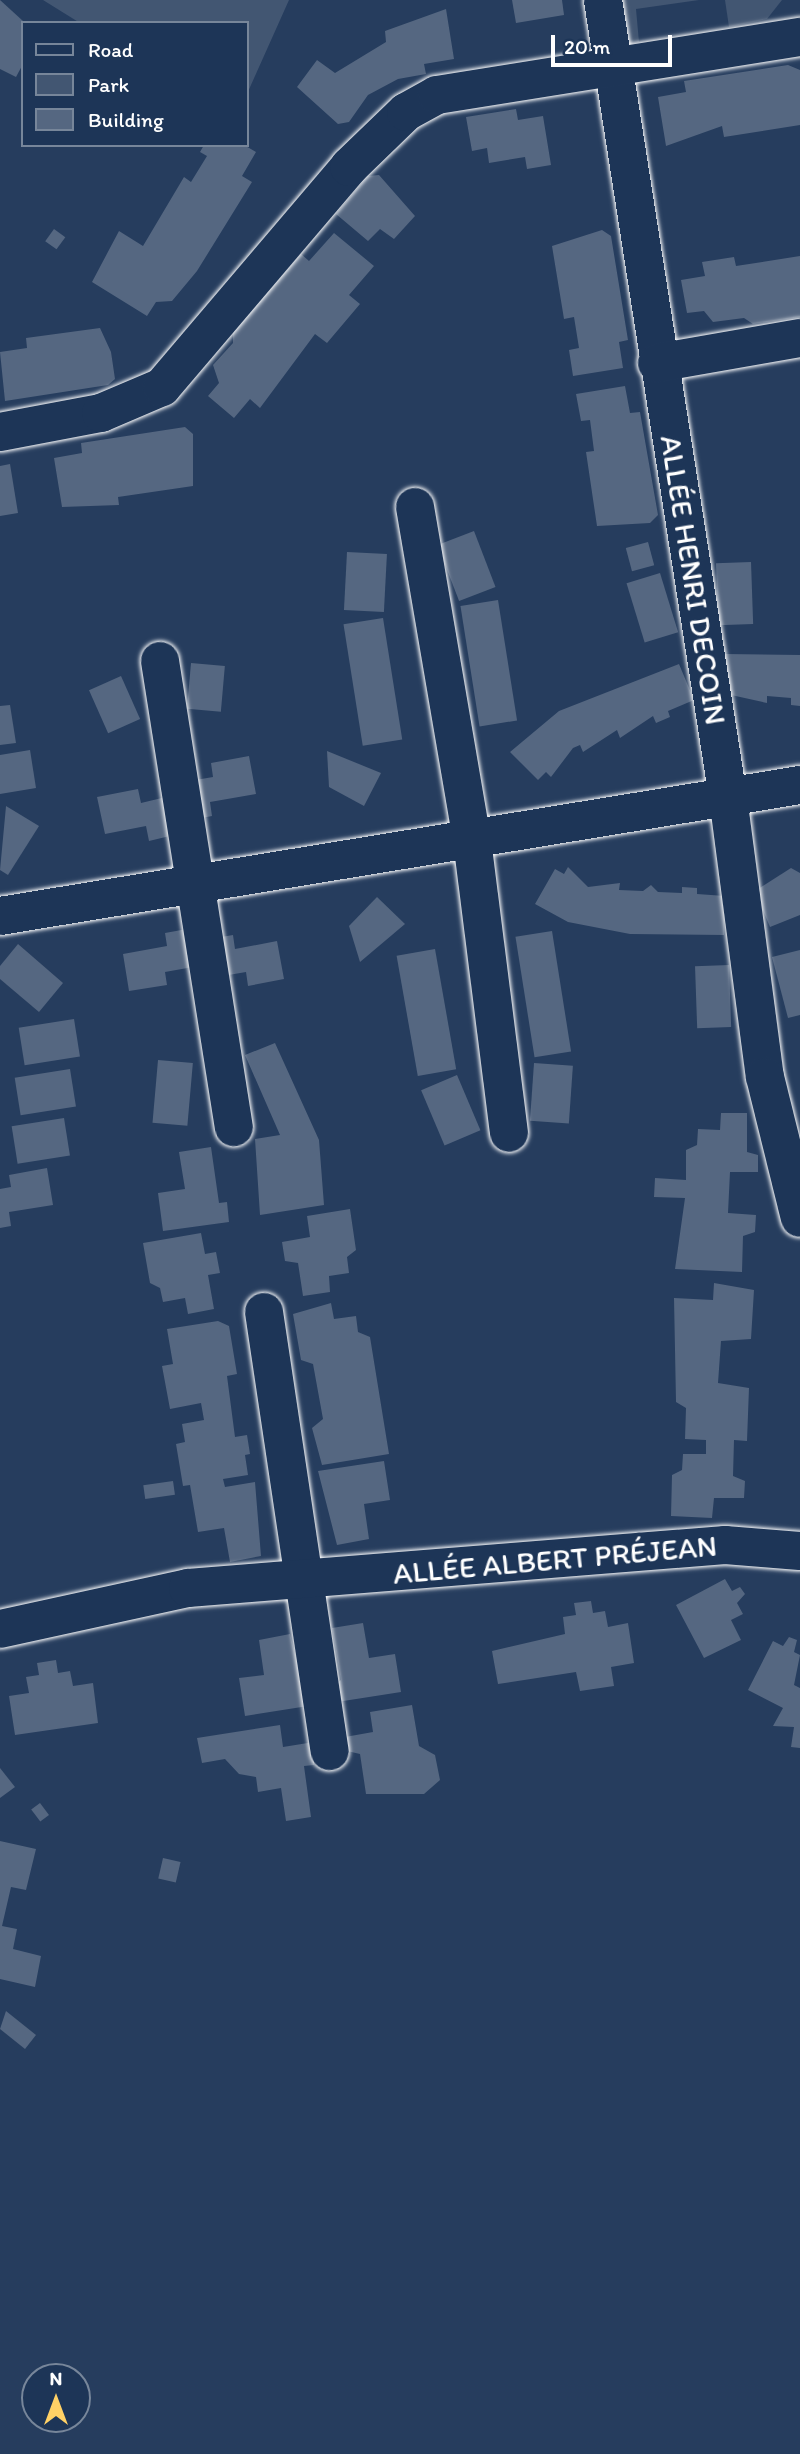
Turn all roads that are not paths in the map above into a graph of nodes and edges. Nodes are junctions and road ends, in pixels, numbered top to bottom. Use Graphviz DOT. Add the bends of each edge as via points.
graph roads {
  1 [pos="604,0"];
  2 [pos="800,37"];
  3 [pos="612,64"];
  4 [pos="800,338"];
  5 [pos="657,363"];
  6 [pos="0,432"];
  7 [pos="415,507"];
  8 [pos="160,661"];
  9 [pos="800,785"];
  10 [pos="729,797"];
  11 [pos="471,840"];
  12 [pos="196,886"];
  13 [pos="0,916"];
  14 [pos="234,1127"];
  15 [pos="509,1133"];
  16 [pos="800,1218"];
  17 [pos="264,1312"];
  18 [pos="800,1551"];
  19 [pos="309,1580"];
  20 [pos="0,1629"];
  21 [pos="330,1751"];
  1 -- 3 [label="street, ALLÉE HENRI DECOIN"];
  2 -- 3 [label="street"];
  3 -- 5 [label="street, ALLÉE HENRI DECOIN"];
  3 -- 6 [label="street" via="469,87 406,112 349,167 162,387 101,413"];
  4 -- 5 [label="street"];
  5 -- 10 [label="street, ALLÉE HENRI DECOIN"];
  7 -- 11 [label="street"];
  8 -- 12 [label="street"];
  9 -- 10 [label="street"];
  10 -- 11 [label="street"];
  10 -- 16 [label="street" via="765,1077"];
  11 -- 12 [label="street"];
  11 -- 15 [label="street"];
  12 -- 13 [label="street"];
  12 -- 14 [label="street"];
  17 -- 19 [label="street"];
  18 -- 19 [label="street, ALLÉE ALBERT PRÉJEAN" via="725,1545"];
  19 -- 20 [label="street, ALLÉE ALBERT PRÉJEAN" via="188,1588"];
  19 -- 21 [label="street"];
}
